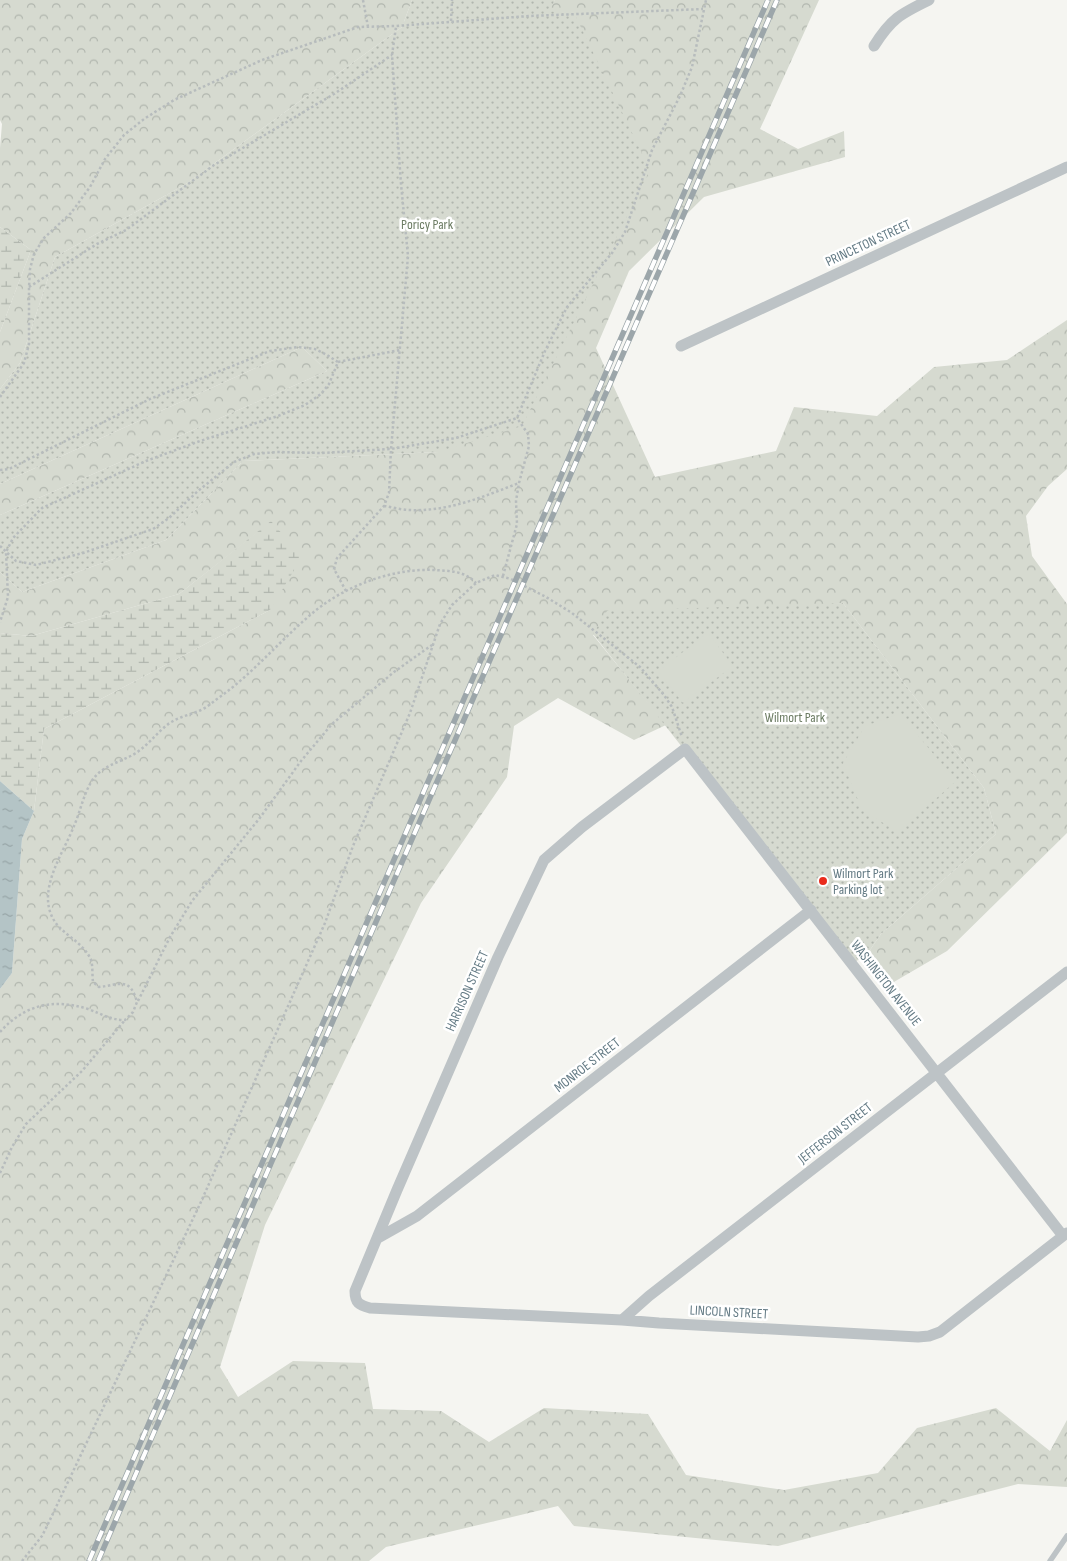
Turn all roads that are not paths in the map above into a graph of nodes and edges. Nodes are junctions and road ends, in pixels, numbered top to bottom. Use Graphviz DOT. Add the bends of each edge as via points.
graph roads {
  1 [pos="929,0"];
  2 [pos="874,46"];
  3 [pos="1067,167"];
  4 [pos="681,346"];
  5 [pos="685,748"];
  6 [pos="811,910"];
  7 [pos="1067,972"];
  8 [pos="937,1073"];
  9 [pos="1065,1234"];
  10 [pos="378,1238"];
  11 [pos="356,1302"];
  12 [pos="622,1320"];
  13 [pos="1067,1536"];
  14 [pos="1051,1559"];
  15 [pos="1059,1561"];
  1 -- 2 [label="street" via="903,12 891,22"];
  3 -- 4 [label="street, PRINCETON STREET"];
  5 -- 6 [label="street, WASHINGTON AVENUE"];
  5 -- 10 [label="street, HARRISON STREET" via="544,860 498,957"];
  6 -- 8 [label="street, WASHINGTON AVENUE"];
  6 -- 10 [label="street, MONROE STREET" via="417,1216"];
  7 -- 8 [label="street, JEFFERSON STREET"];
  8 -- 9 [label="street, WASHINGTON AVENUE"];
  8 -- 12 [label="street, JEFFERSON STREET" via="648,1296"];
  9 -- 12 [label="street, LINCOLN STREET" via="940,1332 929,1336"];
  10 -- 11 [label="street, HARRISON STREET" via="355,1291"];
  11 -- 12 [label="street, LINCOLN STREET" via="370,1308"];
  13 -- 14 [label="lane"];
  14 -- 15 [label="lane"];
}
